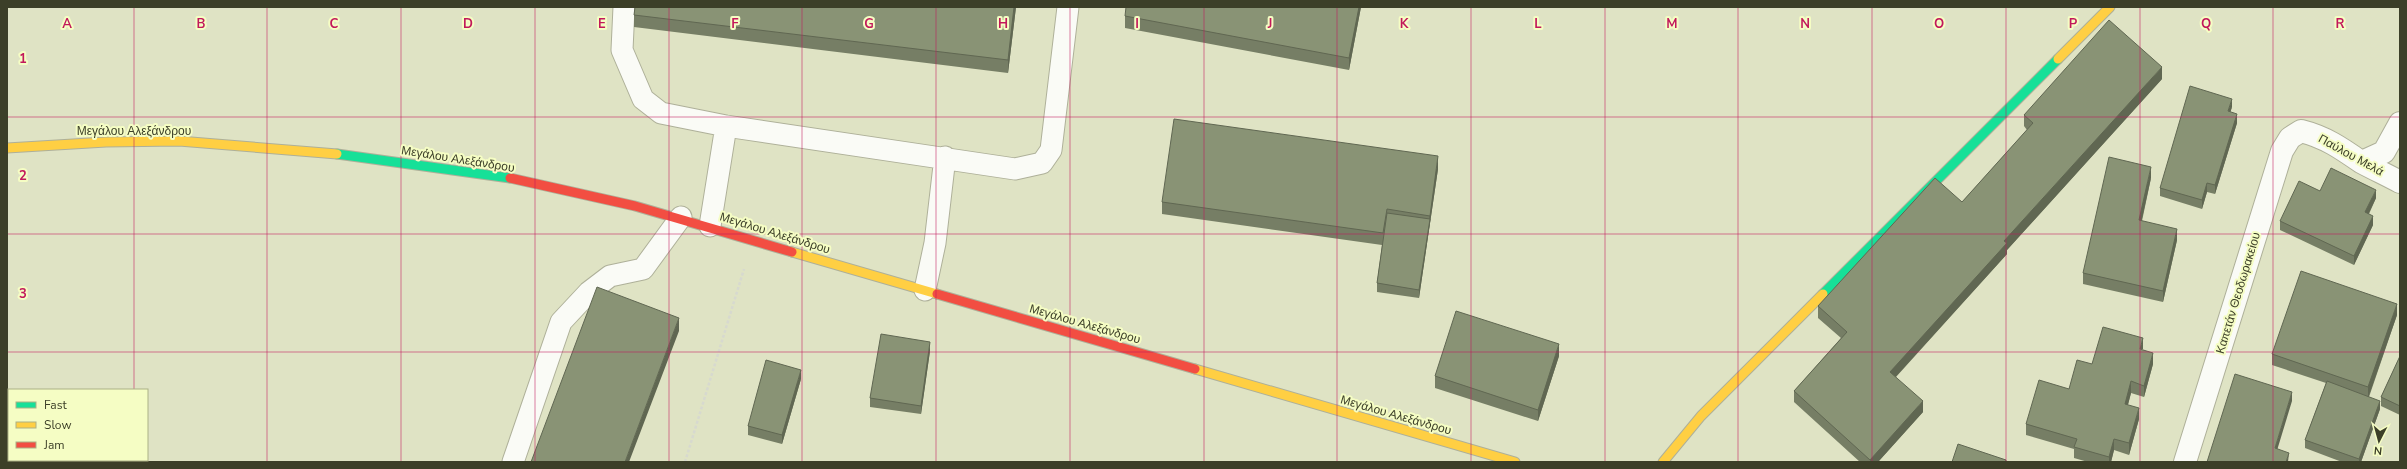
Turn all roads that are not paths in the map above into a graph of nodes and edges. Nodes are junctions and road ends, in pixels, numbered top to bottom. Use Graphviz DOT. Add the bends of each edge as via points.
graph roads {
  1 [pos="624,7"];
  2 [pos="1068,7"];
  3 [pos="2110,7"];
  4 [pos="2400,123"];
  5 [pos="726,126"];
  6 [pos="2301,131"];
  7 [pos="7,148"];
  8 [pos="945,157"];
  9 [pos="2362,162"];
  10 [pos="2400,182"];
  11 [pos="681,217"];
  12 [pos="710,226"];
  13 [pos="924,290"];
  14 [pos="513,462"];
  15 [pos="1515,462"];
  16 [pos="1663,462"];
  17 [pos="2185,462"];
  1 -- 5 [label="lane" via="622,50 643,99 660,113"];
  2 -- 8 [label="lane" via="1054,134 1051,150 1042,162 1015,169"];
  3 -- 16 [label="street" via="1700,416"];
  4 -- 9 [label="street" via="2384,152"];
  5 -- 8 [label="lane"];
  5 -- 12 [label="lane"];
  6 -- 9 [label="street, Παύλου Μελά" via="2320,136 2338,145"];
  6 -- 17 [label="street, Καπετάν Θεοδωρακείου" via="2290,138 2282,151"];
  7 -- 11 [label="street, Μεγάλου Αλεξάνδρου" via="168,141 355,154 504,178 596,196"];
  8 -- 13 [label="lane" via="934,243"];
  9 -- 10 [label="street, Παύλου Μελά"];
  11 -- 12 [label="street, Μεγάλου Αλεξάνδρου"];
  11 -- 14 [label="lane" via="643,269 610,276 589,292 561,322"];
  12 -- 13 [label="street, Μεγάλου Αλεξάνδρου"];
  13 -- 15 [label="street, Μεγάλου Αλεξάνδρου"];
}
